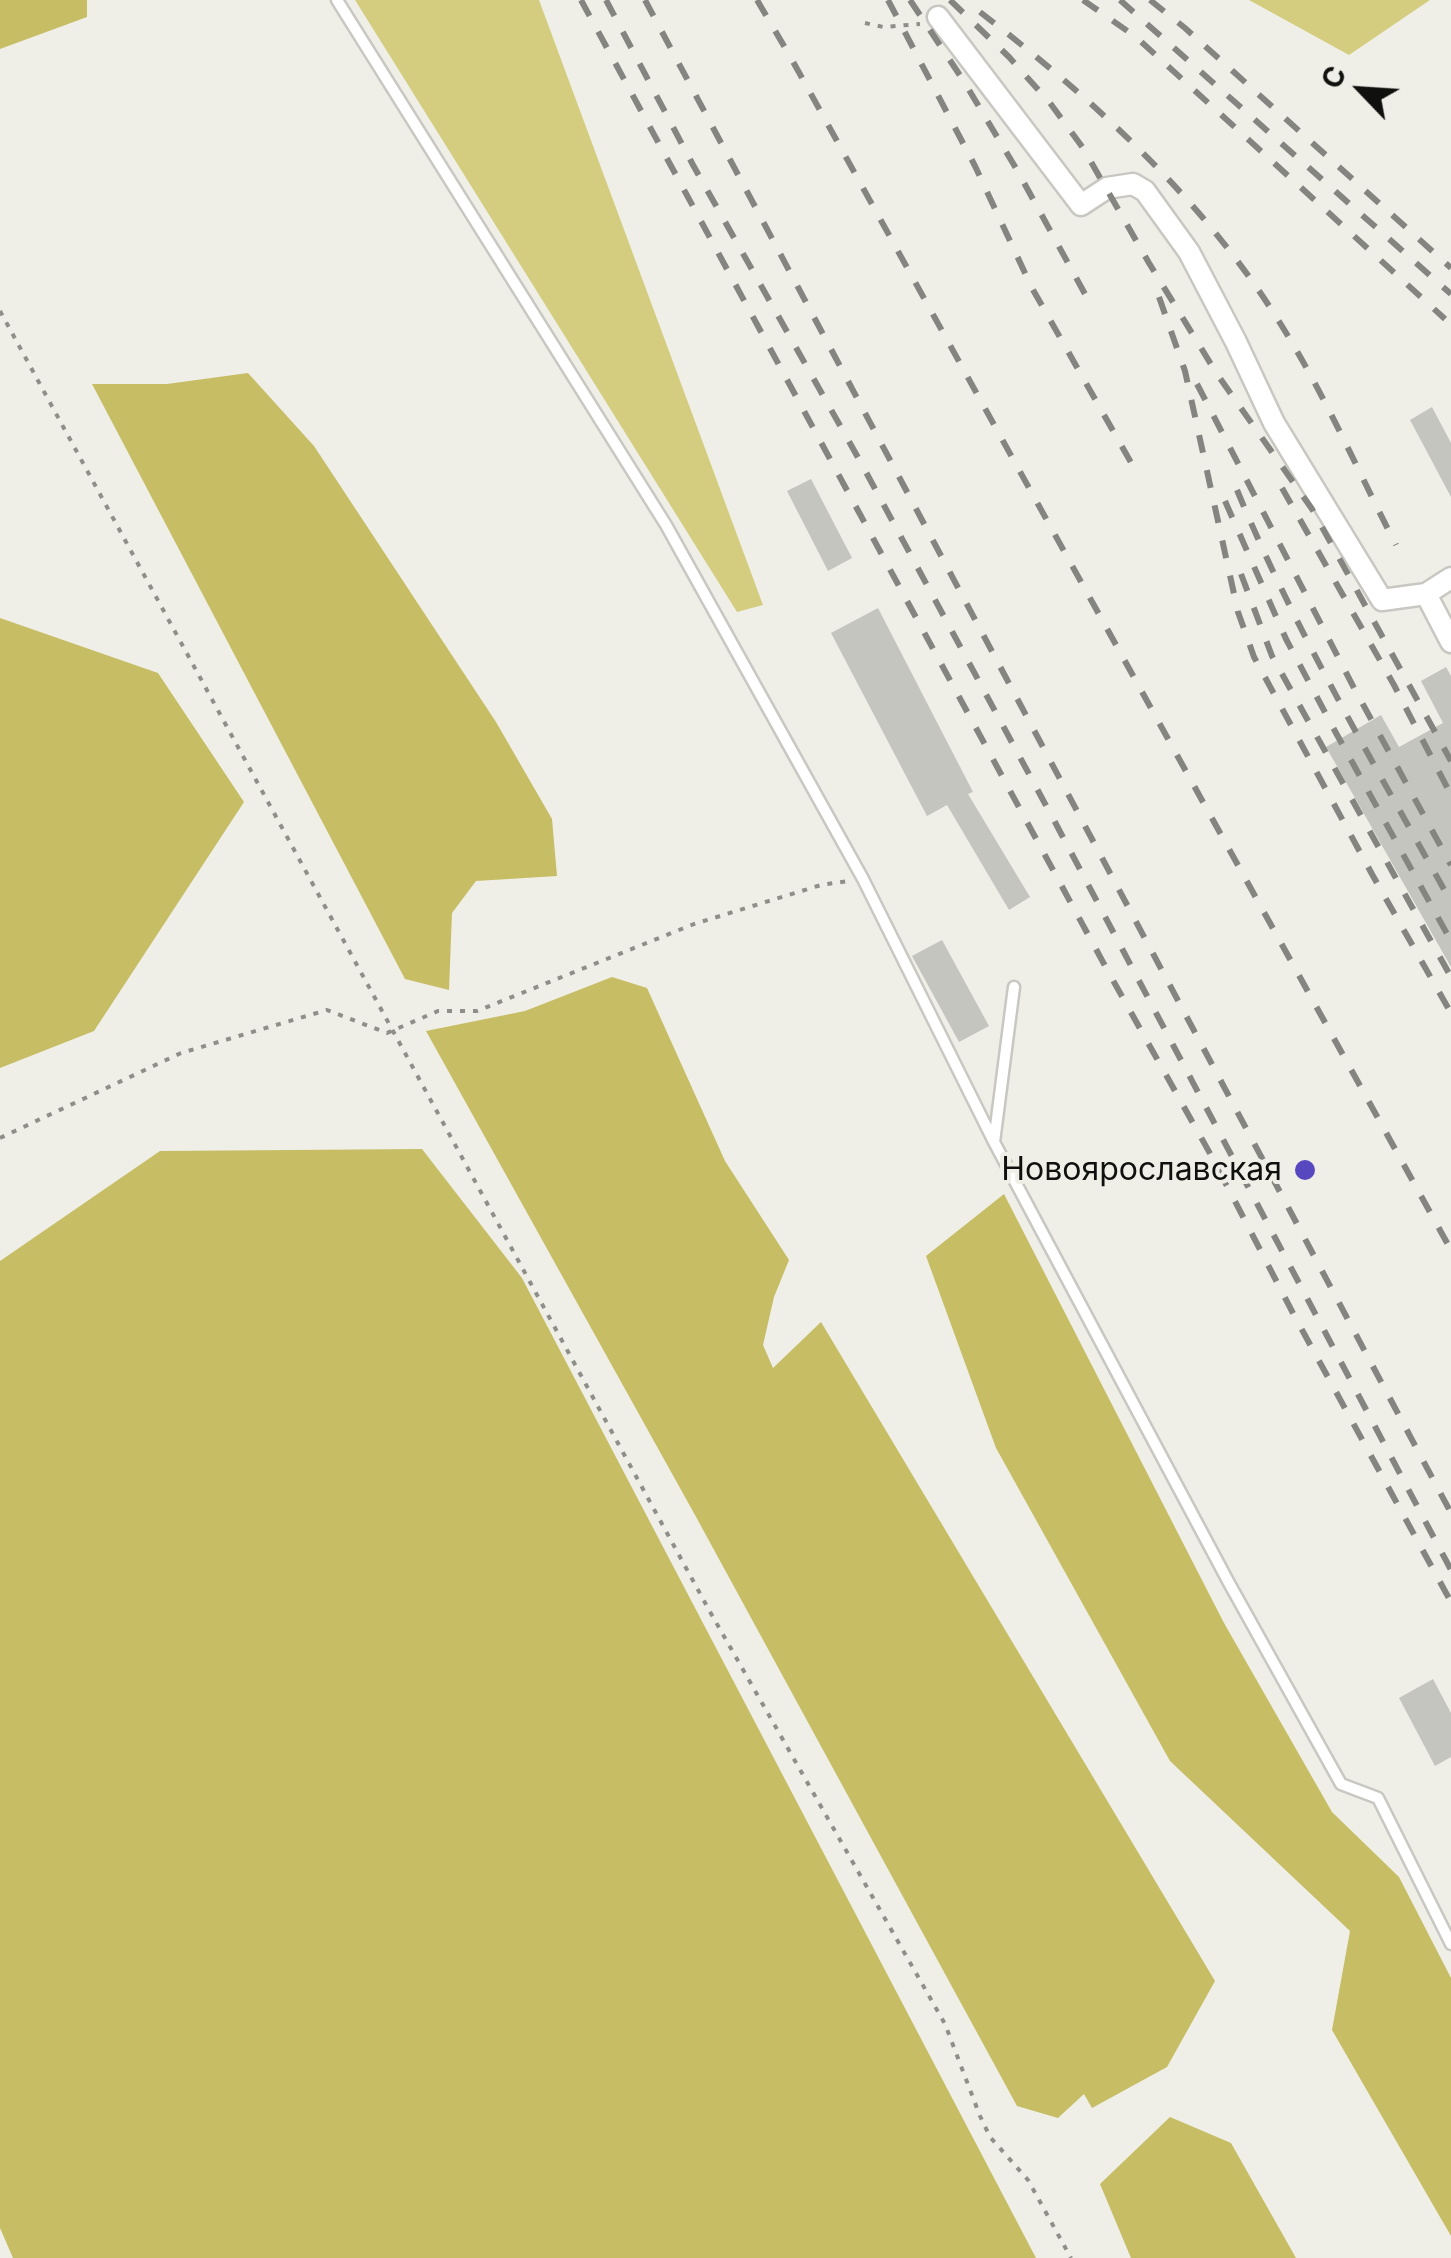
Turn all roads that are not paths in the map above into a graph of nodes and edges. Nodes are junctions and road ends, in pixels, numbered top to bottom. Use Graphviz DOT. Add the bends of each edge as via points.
graph roads {
  1 [pos="337,0"];
  2 [pos="938,17"];
  3 [pos="1451,578"];
  4 [pos="1426,594"];
  5 [pos="1451,642"];
  6 [pos="1014,986"];
  7 [pos="994,1142"];
  8 [pos="1451,1944"];
  1 -- 7 [label="lane" via="666,524 862,878"];
  2 -- 4 [label="street" via="1081,205 1107,188 1133,184 1146,191 1189,252 1274,423 1382,600"];
  3 -- 4 [label="street"];
  4 -- 5 [label="street"];
  6 -- 7 [label="lane"];
  7 -- 8 [label="lane" via="1341,1784 1378,1798"];
}
